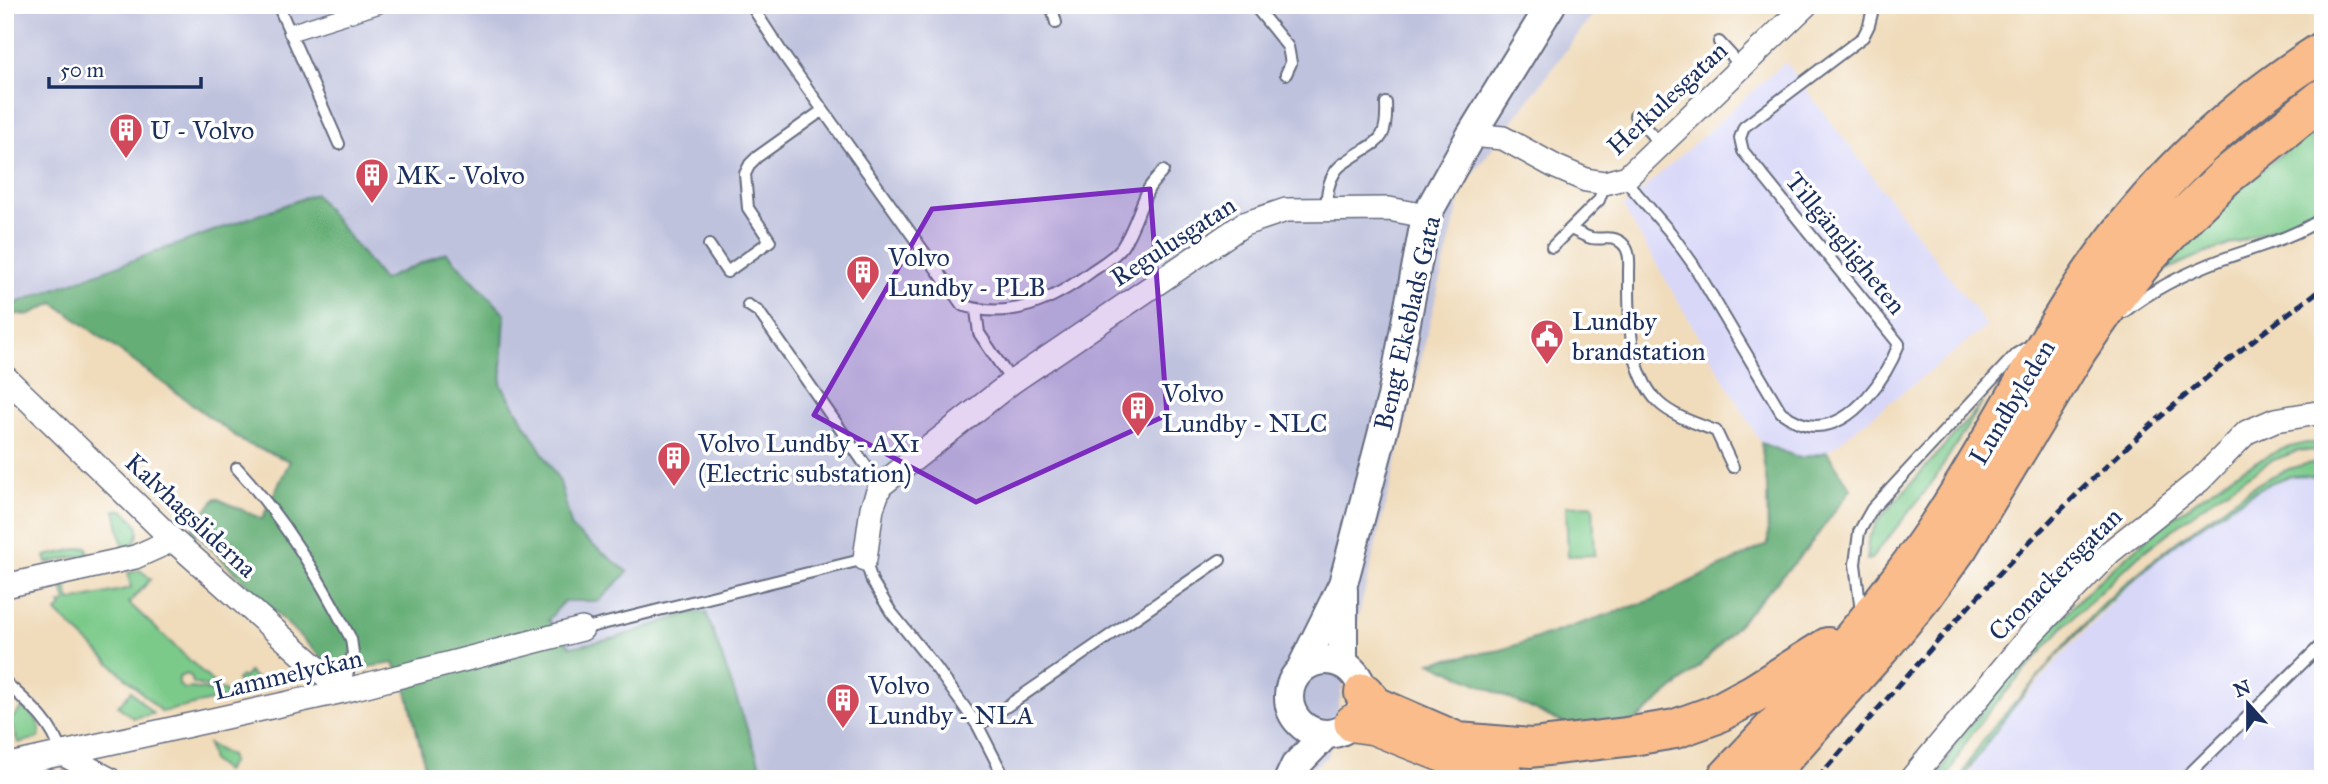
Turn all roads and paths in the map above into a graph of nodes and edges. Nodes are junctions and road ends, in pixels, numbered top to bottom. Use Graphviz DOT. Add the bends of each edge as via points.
graph roads {
  1 [pos="278,5"];
  2 [pos="378,5"];
  3 [pos="751,5"];
  4 [pos="1057,5"];
  5 [pos="1254,5"];
  6 [pos="1551,5"];
  7 [pos="1806,5"];
  8 [pos="1874,5"];
  9 [pos="1056,23"];
  10 [pos="292,32"];
  11 [pos="1719,42"];
  12 [pos="2323,51"];
  13 [pos="1742,66"];
  14 [pos="1286,74"];
  15 [pos="2323,98"];
  16 [pos="1386,103"];
  17 [pos="823,110"];
  18 [pos="1634,116"];
  19 [pos="1471,135"];
  20 [pos="338,144"];
  21 [pos="1660,144"];
  22 [pos="1163,171"];
  23 [pos="1616,180"];
  24 [pos="1326,209"];
  25 [pos="1426,216"];
  26 [pos="2323,218"];
  27 [pos="1571,229"];
  28 [pos="709,245"];
  29 [pos="1552,247"];
  30 [pos="748,305"];
  31 [pos="976,310"];
  32 [pos="2120,315"];
  33 [pos="2109,324"];
  34 [pos="2066,340"];
  35 [pos="5,377"];
  36 [pos="1012,382"];
  37 [pos="2323,414"];
  38 [pos="2323,427"];
  39 [pos="2224,456"];
  40 [pos="1733,467"];
  41 [pos="237,468"];
  42 [pos="880,486"];
  43 [pos="173,540"];
  44 [pos="865,559"];
  45 [pos="1220,560"];
  46 [pos="1343,584"];
  47 [pos="5,586"];
  48 [pos="1862,626"];
  49 [pos="582,629"];
  50 [pos="2323,643"];
  51 [pos="1301,669"];
  52 [pos="5,682"];
  53 [pos="343,691"];
  54 [pos="1337,707"];
  55 [pos="978,726"];
  56 [pos="1938,744"];
  57 [pos="61,753"];
  58 [pos="5,766"];
  59 [pos="1292,773"];
  60 [pos="108,779"];
  61 [pos="1005,779"];
  62 [pos="1507,779"];
  63 [pos="1726,779"];
  64 [pos="1764,779"];
  65 [pos="1911,779"];
  66 [pos="1928,779"];
  67 [pos="2184,779"];
  1 -- 10 [label="lane"];
  2 -- 10 [label="street"];
  3 -- 17 [label="lane"];
  4 -- 9 [label="lane" via="1052,12"];
  5 -- 14 [label="lane" via="1288,47 1291,63"];
  6 -- 19 [label="street, Bengt Ekeblads Gata"];
  7 -- 13 [label="street, Herkulesgatan"];
  8 -- 23 [label="lane, Tillgängligheten" via="1863,37 1744,127 1740,138 1743,151 1899,344 1875,389 1841,418 1817,426 1793,421 1781,412 1693,264 1632,188"];
  10 -- 20 [label="lane"];
  11 -- 13 [label="lane"];
  12 -- 34 [label="highway, Lundbyleden" via="2249,103 2160,188 2091,274"];
  13 -- 21 [label="street, Herkulesgatan"];
  15 -- 34 [label="highway, Lundbyleden" via="2225,177 2124,286"];
  16 -- 24 [label="lane" via="1384,135 1336,169 1328,185"];
  17 -- 28 [label="lane" via="757,157 745,174 748,208 771,241 727,272"];
  17 -- 31 [label="lane" via="962,305"];
  18 -- 21 [label="lane"];
  19 -- 23 [label="street, Herkulesgatan" via="1503,138 1586,180"];
  19 -- 25 [label="street, Bengt Ekeblads Gata"];
  21 -- 23 [label="street, Herkulesgatan"];
  22 -- 31 [label="lane, Regulusgatan" via="1150,187 1119,251 1080,281 1029,308"];
  23 -- 27 [label="lane"];
  24 -- 25 [label="street, Regulusgatan" via="1389,209"];
  24 -- 36 [label="street, Regulusgatan" via="1286,209 1244,224"];
  25 -- 46 [label="street, Bengt Ekeblads Gata" via="1392,397"];
  26 -- 32 [label="lane" via="2293,235 2186,274"];
  27 -- 29 [label="lane"];
  27 -- 40 [label="lane" via="1591,238 1622,242 1629,253 1629,318 1641,375 1658,401 1679,417 1716,431"];
  30 -- 42 [label="lane" via="760,312"];
  31 -- 36 [label="lane" via="979,332"];
  33 -- 34 [label="lane"];
  34 -- 48 [label="highway, Lundbyleden" via="1909,568"];
  34 -- 48 [label="lane" via="2016,354 1872,509 1859,532 1855,564"];
  34 -- 64 [label="highway, Lundbyleden" via="1959,546 1881,647"];
  35 -- 43 [label="street, Kalvhagsliderna"];
  36 -- 42 [label="street, Regulusgatan"];
  37 -- 39 [label="street, Cronackersgatan" via="2275,420 2247,432"];
  38 -- 39 [label="street, Cronackersgatan" via="2280,434"];
  39 -- 56 [label="street, Cronackersgatan" via="2110,552 2033,632"];
  41 -- 53 [label="lane" via="297,544 351,639 353,653"];
  42 -- 44 [label="street"];
  43 -- 47 [label="street" via="135,557"];
  43 -- 53 [label="street, Kalvhagsliderna"];
  44 -- 49 [label="lane"];
  44 -- 55 [label="lane" via="891,612"];
  45 -- 55 [label="lane"];
  46 -- 51 [label="street, Bengt Ekeblads Gata"];
  46 -- 54 [label="street, Bengt Ekeblads Gata"];
  48 -- 54 [label="highway" via="1714,715 1675,729 1626,737 1531,748 1458,742 1375,706"];
  48 -- 63 [label="highway, Lundbyleden"];
  49 -- 53 [label="street, Lammelyckan"];
  50 -- 67 [label="lane"];
  51 -- 54 [label="street" via="1321,660"];
  51 -- 54 [label="street, Bengt Ekeblads Gata" via="1289,690 1293,714"];
  52 -- 57 [label="lane" via="48,724"];
  53 -- 57 [label="street, Lammelyckan"];
  54 -- 59 [label="street"];
  54 -- 62 [label="highway"];
  55 -- 61 [label="lane"];
  56 -- 65 [label="street, Cronackersgatan"];
  56 -- 66 [label="street, Cronackersgatan"];
  57 -- 58 [label="street, Lammelyckan"];
  57 -- 60 [label="street"];
}
